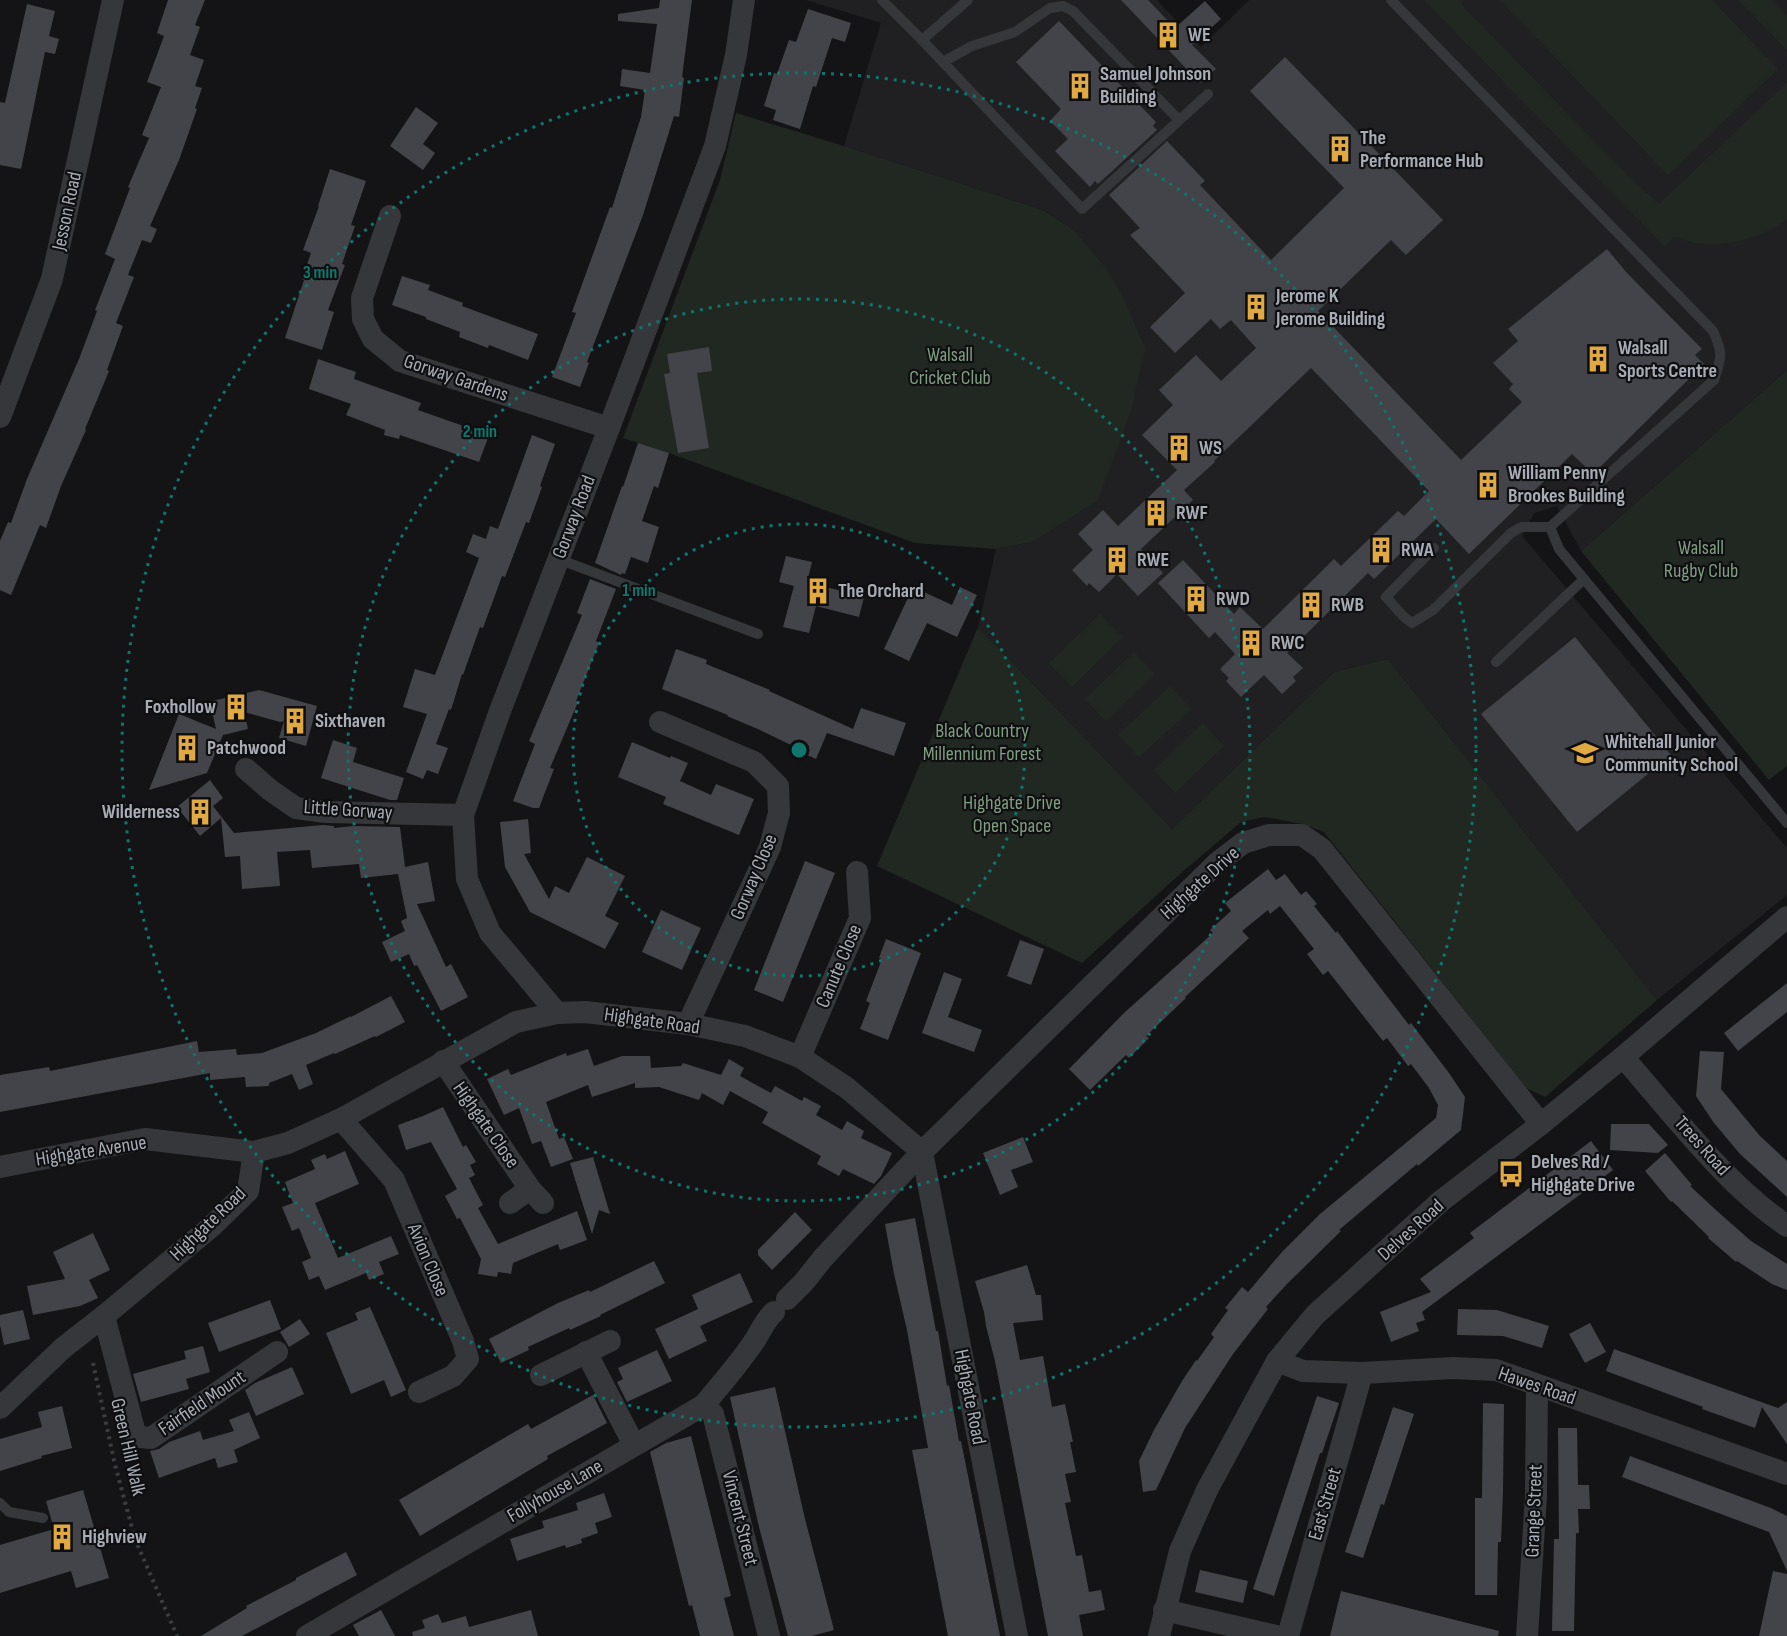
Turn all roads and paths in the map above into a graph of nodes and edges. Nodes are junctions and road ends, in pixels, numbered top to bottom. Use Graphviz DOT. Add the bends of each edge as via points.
graph roads {
  1 [pos="113,0"];
  2 [pos="744,0"];
  3 [pos="882,0"];
  4 [pos="968,0"];
  5 [pos="1391,0"];
  6 [pos="922,40"];
  7 [pos="943,62"];
  8 [pos="1208,94"];
  9 [pos="1179,120"];
  10 [pos="390,216"];
  11 [pos="0,417"];
  12 [pos="609,428"];
  13 [pos="1550,527"];
  14 [pos="1434,549"];
  15 [pos="558,559"];
  16 [pos="1584,579"];
  17 [pos="758,634"];
  18 [pos="1496,662"];
  19 [pos="660,722"];
  20 [pos="246,769"];
  21 [pos="463,815"];
  22 [pos="1787,823"];
  23 [pos="857,872"];
  24 [pos="1787,917"];
  25 [pos="557,1013"];
  26 [pos="688,1024"];
  27 [pos="800,1057"];
  28 [pos="1623,1057"];
  29 [pos="442,1061"];
  30 [pos="341,1119"];
  31 [pos="1541,1125"];
  32 [pos="254,1152"];
  33 [pos="922,1152"];
  34 [pos="0,1167"];
  35 [pos="510,1203"];
  36 [pos="1787,1226"];
  37 [pos="104,1316"];
  38 [pos="610,1341"];
  39 [pos="277,1352"];
  40 [pos="586,1352"];
  41 [pos="93,1360"];
  42 [pos="1277,1361"];
  43 [pos="1362,1373"];
  44 [pos="541,1375"];
  45 [pos="1537,1385"];
  46 [pos="419,1392"];
  47 [pos="704,1405"];
  48 [pos="0,1408"];
  49 [pos="634,1445"];
  50 [pos="1787,1474"];
  51 [pos="0,1503"];
  52 [pos="43,1518"];
  53 [pos="1164,1610"];
  54 [pos="177,1636"];
  55 [pos="307,1636"];
  56 [pos="769,1636"];
  57 [pos="1017,1636"];
  58 [pos="1159,1636"];
  59 [pos="1276,1636"];
  60 [pos="1288,1636"];
  61 [pos="1527,1636"];
  1 -- 11 [label="street, Jesson Road" via="52,279"];
  2 -- 12 [label="street, Gorway Road" via="715,146"];
  3 -- 6 [label="lane"];
  4 -- 6 [label="lane"];
  5 -- 13 [label="lane" via="1713,331 1720,345 1721,360 1714,380"];
  6 -- 7 [label="lane"];
  7 -- 9 [label="lane" via="972,46 1015,32 1050,8 1063,6 1074,11"];
  7 -- 9 [label="lane" via="1082,209"];
  8 -- 9 [label="lane"];
  10 -- 12 [label="street, Gorway Gardens" via="392,244 362,298 363,319 373,339 400,361"];
  12 -- 15 [label="street, Gorway Road"];
  13 -- 14 [label="lane" via="1521,527 1511,532 1433,610 1412,623 1386,597"];
  13 -- 16 [label="lane" via="1559,549"];
  15 -- 17 [label="lane"];
  15 -- 21 [label="street, Gorway Road"];
  16 -- 18 [label="lane"];
  16 -- 22 [label="lane"];
  19 -- 26 [label="street, Gorway Close" via="754,762 778,786 779,813 770,847"];
  20 -- 21 [label="street, Little Gorway" via="296,808"];
  21 -- 25 [label="street, Gorway Road" via="466,879 490,933"];
  23 -- 27 [label="street, Canute Close" via="860,918"];
  24 -- 28 [label="street, Delves Road"];
  25 -- 26 [label="street, Highgate Road" via="585,1011"];
  25 -- 29 [label="street, Highgate Road" via="516,1022"];
  26 -- 27 [label="street, Highgate Road" via="745,1036"];
  27 -- 33 [label="street, Highgate Road" via="847,1088"];
  28 -- 31 [label="street, Delves Road"];
  28 -- 36 [label="street, Trees Road" via="1726,1174"];
  29 -- 30 [label="street, Highgate Road"];
  29 -- 35 [label="street, Highgate Close" via="537,1196"];
  30 -- 32 [label="street, Highgate Road" via="288,1143"];
  30 -- 46 [label="street, Avion Close" via="394,1180 464,1341 468,1359 453,1376"];
  31 -- 33 [label="street, Highgate Drive" via="1322,849 1302,835 1269,835 1243,843 1217,863"];
  31 -- 42 [label="street, Delves Road" via="1433,1209 1315,1316"];
  32 -- 34 [label="street, Highgate Avenue" via="145,1139"];
  32 -- 37 [label="street, Highgate Road" via="248,1191"];
  33 -- 47 [label="street, Follyhouse Lane" via="768,1317 755,1340"];
  33 -- 57 [label="street, Highgate Road"];
  37 -- 39 [label="street, Fairfield Mount" via="135,1433 141,1437 151,1438"];
  37 -- 48 [label="street, Highgate Road" via="63,1348"];
  38 -- 40 [label="street"];
  40 -- 44 [label="street"];
  40 -- 49 [label="street"];
  41 -- 54 [label="path, Green Hill Walk" via="135,1539"];
  42 -- 43 [label="street, Hawes Road" via="1303,1371"];
  42 -- 53 [label="street, Delves Road" via="1207,1490 1180,1551"];
  43 -- 45 [label="street, Hawes Road" via="1496,1370"];
  43 -- 60 [label="street, East Street"];
  45 -- 50 [label="street, Hawes Road"];
  45 -- 61 [label="street, Grange Street" via="1536,1496"];
  47 -- 49 [label="street, Follyhouse Lane"];
  47 -- 56 [label="street, Vincent Street" via="713,1414"];
  49 -- 55 [label="street, Follyhouse Lane"];
  51 -- 52 [label="lane" via="9,1512"];
  53 -- 58 [label="street, Delves Road"];
  53 -- 59 [label="street"];
}
